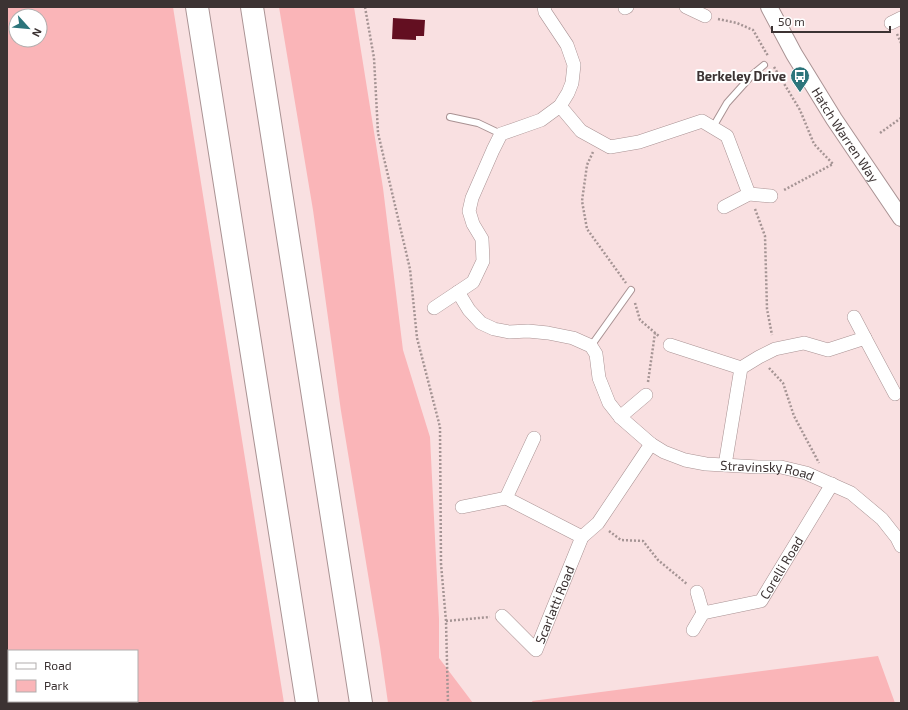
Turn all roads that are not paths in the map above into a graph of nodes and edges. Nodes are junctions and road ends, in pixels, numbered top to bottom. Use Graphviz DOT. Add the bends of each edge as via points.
graph roads {
  1 [pos="197,7"];
  2 [pos="252,7"];
  3 [pos="544,7"];
  4 [pos="686,7"];
  5 [pos="769,7"];
  6 [pos="705,16"];
  7 [pos="764,64"];
  8 [pos="560,106"];
  9 [pos="450,117"];
  10 [pos="713,127"];
  11 [pos="501,134"];
  12 [pos="749,194"];
  13 [pos="771,196"];
  14 [pos="724,207"];
  15 [pos="901,218"];
  16 [pos="631,290"];
  17 [pos="458,292"];
  18 [pos="434,308"];
  19 [pos="854,317"];
  20 [pos="865,338"];
  21 [pos="670,345"];
  22 [pos="591,346"];
  23 [pos="742,368"];
  24 [pos="894,394"];
  25 [pos="646,395"];
  26 [pos="620,417"];
  27 [pos="534,438"];
  28 [pos="651,444"];
  29 [pos="725,465"];
  30 [pos="832,484"];
  31 [pos="506,498"];
  32 [pos="462,507"];
  33 [pos="582,537"];
  34 [pos="900,540"];
  35 [pos="697,592"];
  36 [pos="703,613"];
  37 [pos="502,616"];
  38 [pos="693,630"];
  39 [pos="307,703"];
  40 [pos="361,703"];
  1 -- 39 [label="highway"];
  2 -- 40 [label="highway"];
  3 -- 8 [label="street" via="567,45 574,65 572,82"];
  4 -- 6 [label="street"];
  5 -- 15 [label="street, Hatch Warren Way" via="834,119"];
  7 -- 10 [label="lane" via="727,103"];
  8 -- 10 [label="street" via="581,131 610,147 639,142 702,121"];
  8 -- 11 [label="street" via="541,120"];
  9 -- 11 [label="lane" via="478,123"];
  10 -- 12 [label="street" via="727,136"];
  11 -- 17 [label="street" via="474,192 469,211 482,239 483,261 473,282"];
  12 -- 13 [label="street"];
  12 -- 14 [label="street"];
  16 -- 22 [label="lane"];
  17 -- 18 [label="street"];
  17 -- 22 [label="street" via="481,323 494,329 548,333 573,338"];
  19 -- 20 [label="street"];
  20 -- 23 [label="street" via="828,350 804,343 775,350"];
  20 -- 24 [label="street"];
  21 -- 23 [label="street"];
  22 -- 26 [label="street, Stravinsky Road" via="596,354 599,378 609,403"];
  23 -- 29 [label="street"];
  25 -- 26 [label="street"];
  26 -- 28 [label="street, Stravinsky Road"];
  27 -- 31 [label="street"];
  28 -- 29 [label="street, Stravinsky Road" via="685,460"];
  28 -- 33 [label="street, Scarlatti Road" via="598,523"];
  29 -- 30 [label="street, Stravinsky Road" via="781,467 806,473"];
  30 -- 34 [label="street, Stravinsky Road" via="851,493 882,519"];
  30 -- 36 [label="street, Corelli Road" via="761,601"];
  31 -- 32 [label="street"];
  31 -- 33 [label="street"];
  33 -- 37 [label="street, Scarlatti Road" via="536,650"];
  35 -- 36 [label="street"];
  36 -- 38 [label="street"];
}
